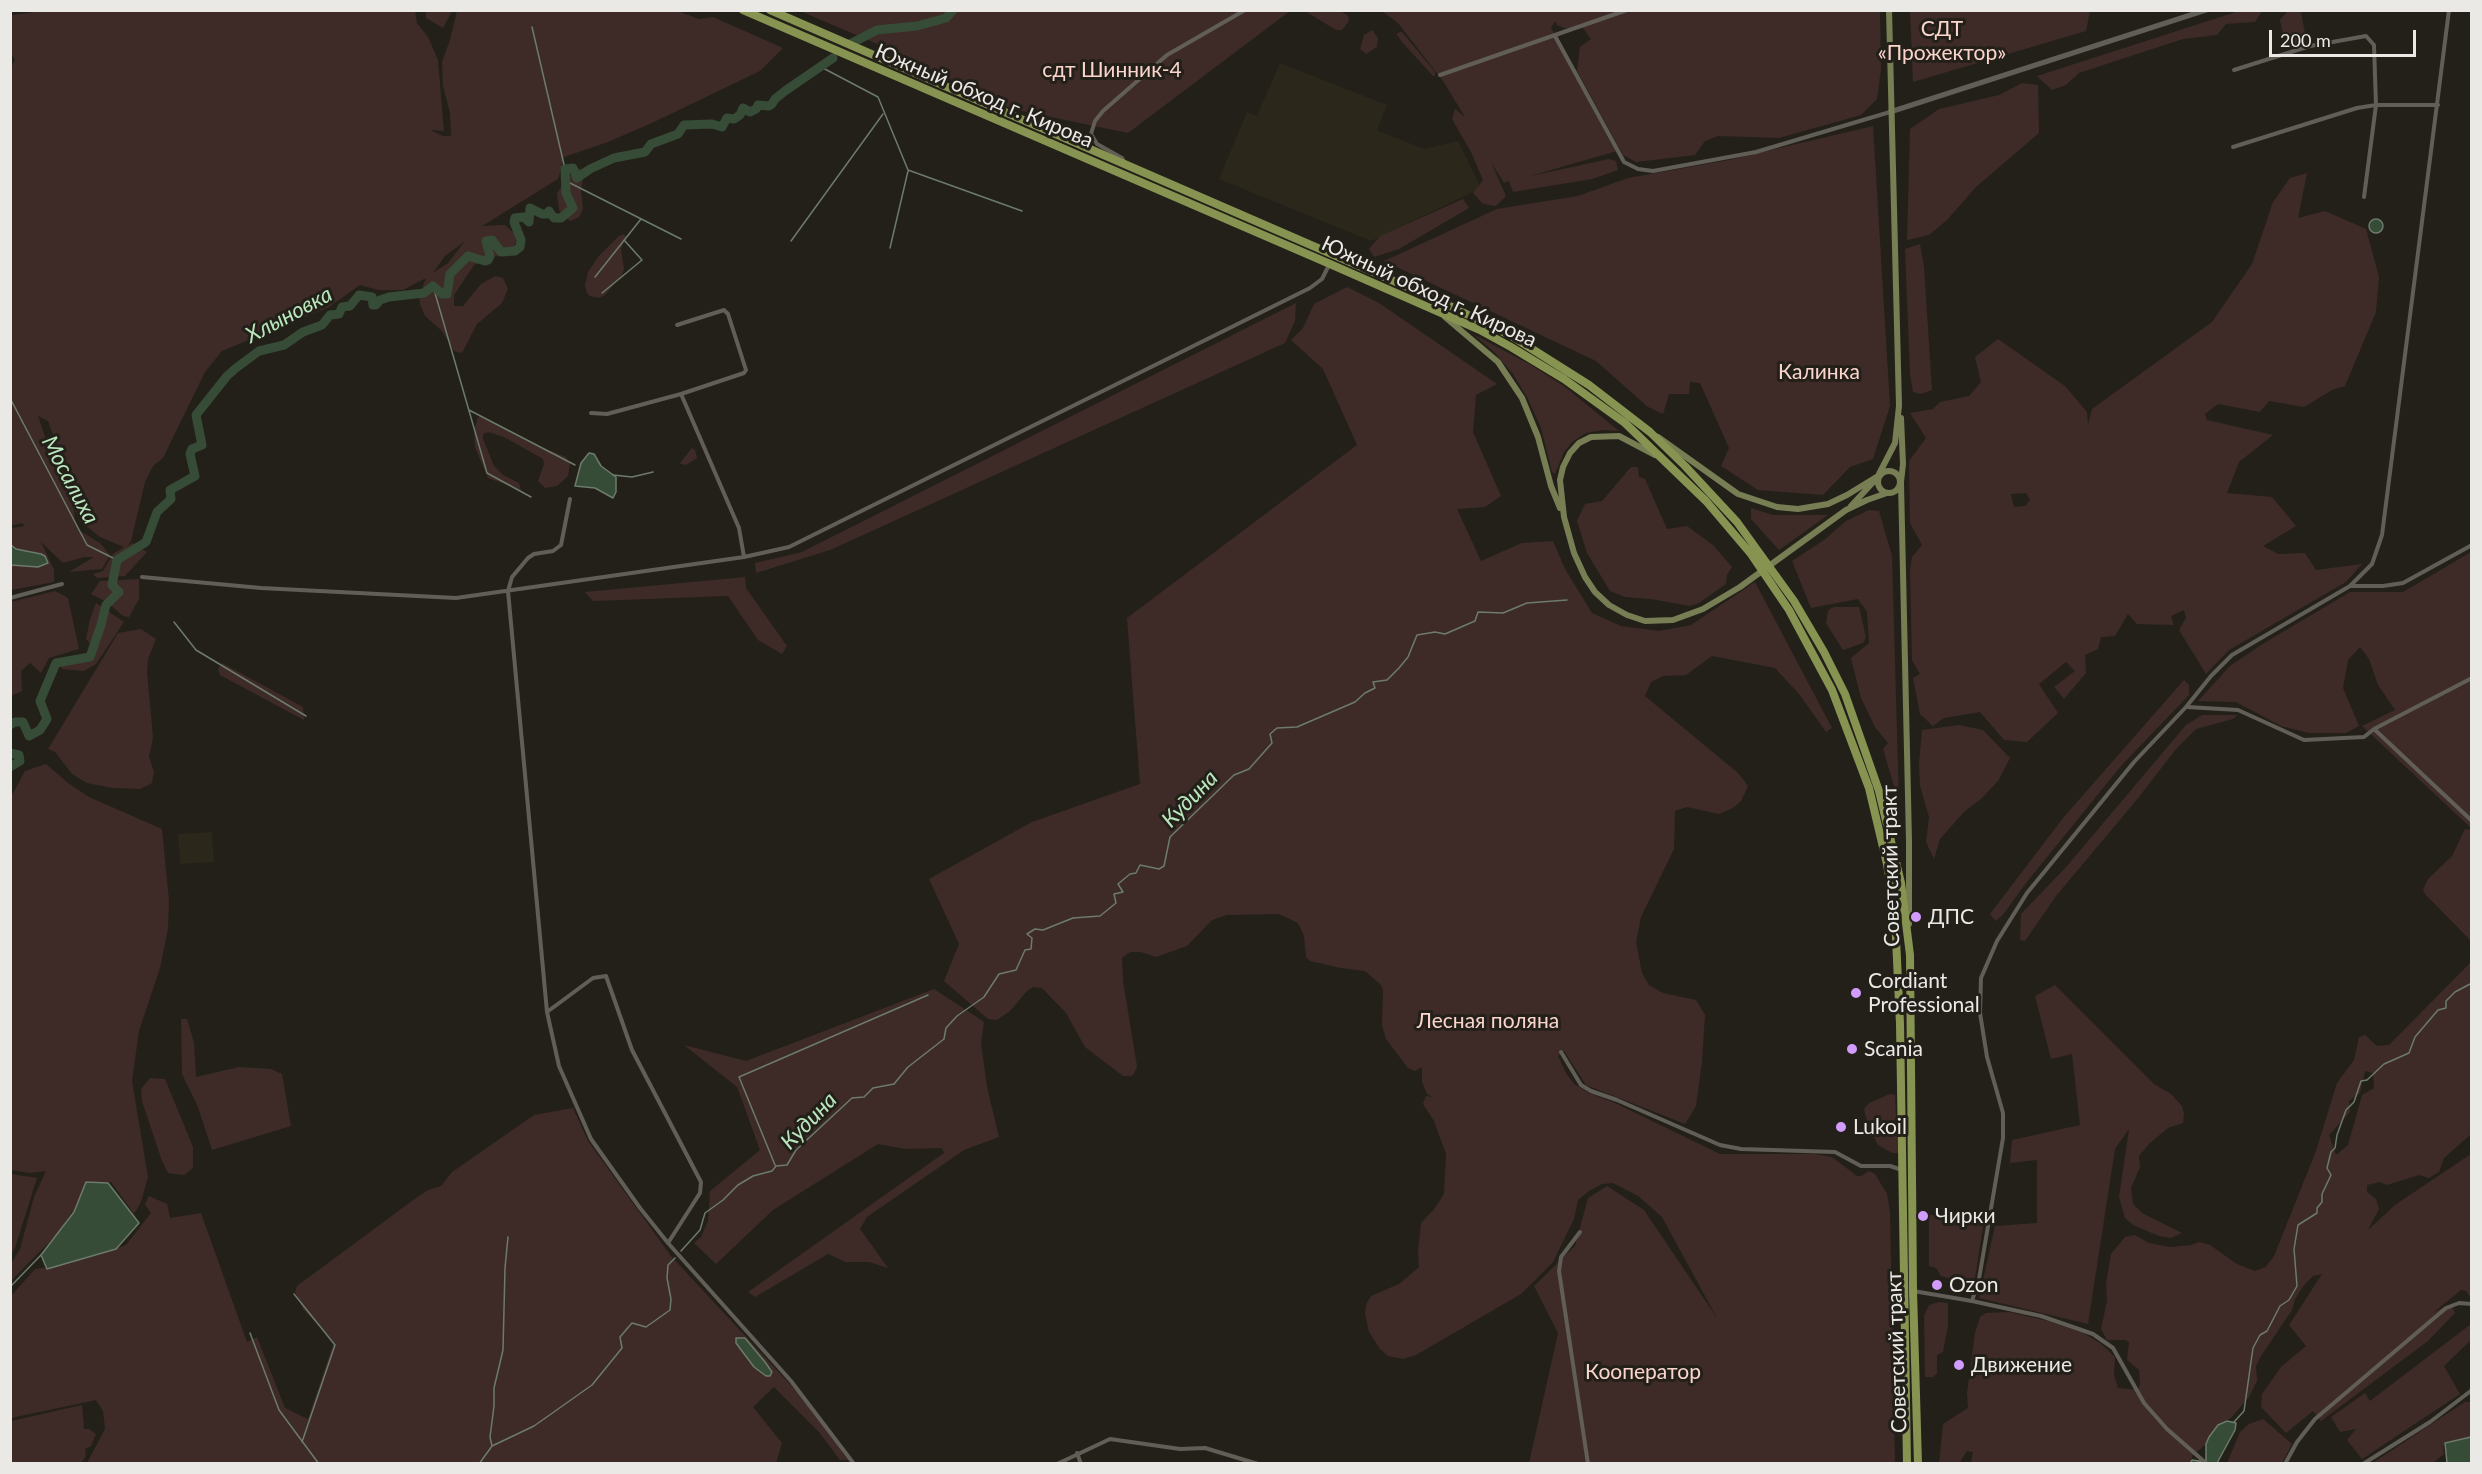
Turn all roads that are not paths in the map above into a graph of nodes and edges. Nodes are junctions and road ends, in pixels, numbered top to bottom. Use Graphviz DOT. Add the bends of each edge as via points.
graph roads {
  1 [pos="743,10"];
  2 [pos="770,10"];
  3 [pos="1245,10"];
  4 [pos="1627,10"];
  5 [pos="1890,10"];
  6 [pos="2206,10"];
  7 [pos="2450,10"];
  8 [pos="1555,36"];
  9 [pos="2234,70"];
  10 [pos="1440,75"];
  11 [pos="2376,105"];
  12 [pos="2438,105"];
  13 [pos="1890,112"];
  14 [pos="2233,147"];
  15 [pos="1126,165"];
  16 [pos="2364,196"];
  17 [pos="1330,264"];
  18 [pos="1442,314"];
  19 [pos="677,325"];
  20 [pos="681,394"];
  21 [pos="1899,406"];
  22 [pos="591,413"];
  23 [pos="1650,432"];
  24 [pos="1663,459"];
  25 [pos="1878,476"];
  26 [pos="1901,483"];
  27 [pos="1887,493"];
  28 [pos="570,498"];
  29 [pos="1846,510"];
  30 [pos="1564,517"];
  31 [pos="2472,545"];
  32 [pos="1754,552"];
  33 [pos="744,557"];
  34 [pos="142,577"];
  35 [pos="62,584"];
  36 [pos="2350,585"];
  37 [pos="508,591"];
  38 [pos="10,598"];
  39 [pos="2472,678"];
  40 [pos="2186,707"];
  41 [pos="2374,729"];
  42 [pos="2472,821"];
  43 [pos="1897,954"];
  44 [pos="1910,954"];
  45 [pos="547,1012"];
  46 [pos="1561,1052"];
  47 [pos="1902,1170"];
  48 [pos="1580,1232"];
  49 [pos="668,1243"];
  50 [pos="1912,1291"];
  51 [pos="1972,1301"];
  52 [pos="2472,1304"];
  53 [pos="2472,1390"];
  54 [pos="1077,1453"];
  55 [pos="2206,1463"];
  56 [pos="854,1464"];
  57 [pos="1057,1464"];
  58 [pos="1081,1464"];
  59 [pos="1258,1464"];
  60 [pos="1588,1464"];
  61 [pos="1907,1464"];
  62 [pos="1918,1464"];
  63 [pos="2286,1464"];
  64 [pos="2363,1464"];
  1 -- 17 [label="highway, Южный обход г. Кирова"];
  2 -- 15 [label="highway, Южный обход г. Кирова"];
  3 -- 15 [label="street" via="1167,55 1095,121 1091,134 1097,144 1122,158"];
  4 -- 8 [label="street"];
  5 -- 13 [label="main road"];
  6 -- 13 [label="main road"];
  7 -- 12 [label="street"];
  8 -- 10 [label="street"];
  8 -- 13 [label="street" via="1624,162 1638,169 1653,171 1756,152"];
  9 -- 11 [label="street" via="2310,46 2366,36 2374,45"];
  11 -- 12 [label="street"];
  11 -- 14 [label="street"];
  11 -- 16 [label="street"];
  12 -- 36 [label="street" via="2382,535 2372,564"];
  13 -- 21 [label="main road"];
  15 -- 23 [label="highway, Южный обход г. Кирова" via="1482,321 1562,366"];
  17 -- 18 [label="highway, Южный обход г. Кирова"];
  17 -- 33 [label="street" via="1317,284 1279,304 789,548"];
  18 -- 24 [label="highway, Южный обход г. Кирова" via="1511,346 1564,379 1625,423"];
  18 -- 30 [label="main road" via="1498,362 1522,398"];
  19 -- 20 [label="street" via="724,310 746,370 742,376"];
  20 -- 22 [label="street" via="608,414"];
  20 -- 33 [label="street" via="739,528"];
  21 -- 25 [label="main road" via="1894,443"];
  21 -- 26 [label="main road, Советский тракт" via="1903,434"];
  23 -- 25 [label="main road" via="1738,494 1777,507 1798,509 1828,504"];
  23 -- 32 [label="highway, Южный обход г. Кирова" via="1716,497"];
  24 -- 30 [label="main road" via="1619,436 1598,435 1585,440 1570,453 1563,467 1560,480"];
  24 -- 32 [label="highway, Южный обход г. Кирова"];
  25 -- 26 [label="main road" via="1885,471 1894,472"];
  25 -- 27 [label="main road" via="1880,489"];
  25 -- 29 [label="main road"];
  26 -- 27 [label="main road" via="1897,490"];
  26 -- 44 [label="main road, Советский тракт"];
  27 -- 29 [label="main road"];
  28 -- 37 [label="street" via="561,545 528,558 512,577"];
  29 -- 30 [label="main road" via="1717,602 1693,614 1665,621 1636,618 1602,599 1579,566"];
  31 -- 36 [label="street" via="2403,583"];
  32 -- 43 [label="highway, Южный обход г. Кирова" via="1820,664 1860,761 1887,864"];
  32 -- 44 [label="highway, Южный обход г. Кирова" via="1779,578 1811,628 1864,743 1893,845"];
  33 -- 37 [label="street"];
  34 -- 37 [label="street" via="261,588 456,598"];
  35 -- 38 [label="street"];
  36 -- 40 [label="street" via="2232,655"];
  37 -- 45 [label="street"];
  39 -- 41 [label="street"];
  40 -- 41 [label="street" via="2238,710 2304,740 2364,737"];
  40 -- 51 [label="street" via="2134,762 2027,893 1997,941 1981,978 1980,1013 2003,1113 2003,1138"];
  41 -- 42 [label="street"];
  43 -- 47 [label="highway, Советский тракт"];
  44 -- 50 [label="highway, Советский тракт"];
  45 -- 49 [label="street" via="559,1066 591,1139"];
  45 -- 49 [label="street" via="593,978 606,976 632,1050 701,1182 700,1193"];
  46 -- 47 [label="street" via="1581,1084 1591,1090 1720,1145 1835,1152 1862,1166"];
  47 -- 61 [label="highway, Советский тракт"];
  48 -- 60 [label="street" via="1561,1257 1558,1271"];
  49 -- 56 [label="street" via="791,1381"];
  50 -- 51 [label="street"];
  50 -- 62 [label="highway, Советский тракт"];
  51 -- 55 [label="street" via="2041,1316 2093,1334 2113,1348 2144,1403"];
  52 -- 63 [label="street" via="2446,1308 2315,1419"];
  53 -- 64 [label="street"];
  54 -- 57 [label="street"];
  54 -- 58 [label="street"];
  54 -- 59 [label="street" via="1094,1444 1120,1439 1180,1449 1205,1448"];
}
